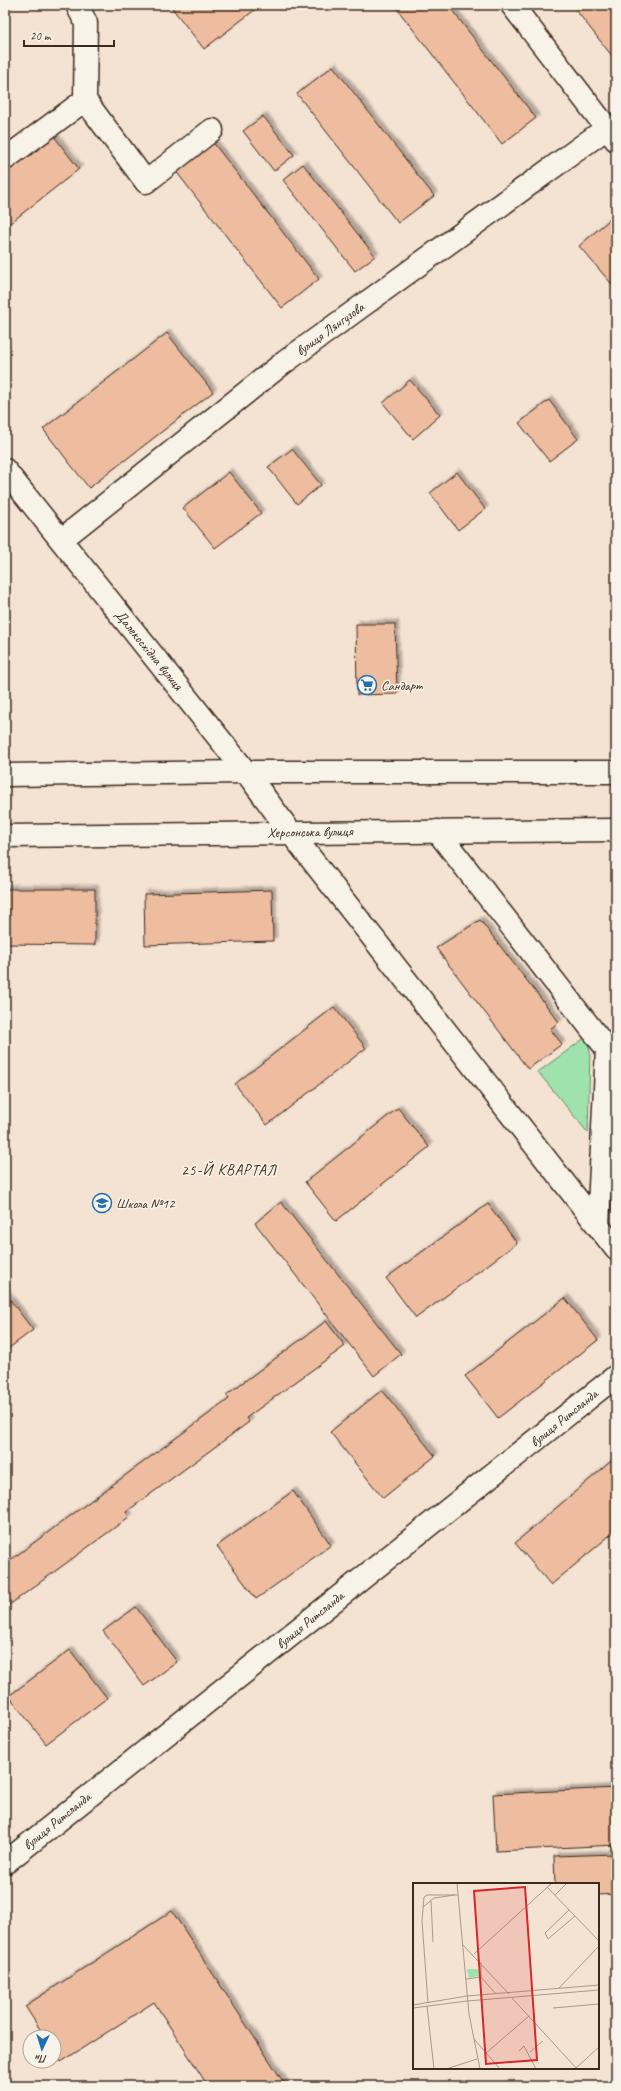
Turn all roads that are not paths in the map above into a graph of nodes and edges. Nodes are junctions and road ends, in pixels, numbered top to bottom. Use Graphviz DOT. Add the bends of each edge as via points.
graph roads {
  1 [pos="77,5"];
  2 [pos="512,5"];
  3 [pos="85,100"];
  4 [pos="212,130"];
  5 [pos="612,134"];
  6 [pos="5,159"];
  7 [pos="5,470"];
  8 [pos="61,540"];
  9 [pos="246,772"];
  10 [pos="616,772"];
  11 [pos="5,775"];
  12 [pos="616,830"];
  13 [pos="437,831"];
  14 [pos="291,833"];
  15 [pos="5,836"];
  16 [pos="611,1049"];
  17 [pos="598,1226"];
  18 [pos="616,1249"];
  19 [pos="616,1376"];
  20 [pos="5,1863"];
  1 -- 3 [label="street" via="86,23"];
  2 -- 5 [label="street"];
  3 -- 4 [label="street" via="146,182"];
  3 -- 6 [label="street"];
  5 -- 8 [label="street, вулиця Лянгузова" via="282,364"];
  7 -- 8 [label="street, Далекосхідна вулиця"];
  8 -- 9 [label="street, Далекосхідна вулиця"];
  9 -- 10 [label="street"];
  9 -- 11 [label="street"];
  9 -- 14 [label="street, Далекосхідна вулиця"];
  12 -- 13 [label="street, Херсонська вулиця"];
  13 -- 14 [label="street, Херсонська вулиця"];
  13 -- 16 [label="street"];
  14 -- 15 [label="street, Херсонська вулиця"];
  14 -- 17 [label="street, Далекосхідна вулиця"];
  16 -- 17 [label="street"];
  17 -- 18 [label="street, Далекосхідна вулиця"];
  19 -- 20 [label="street, вулиця Ритсланда"];
}
